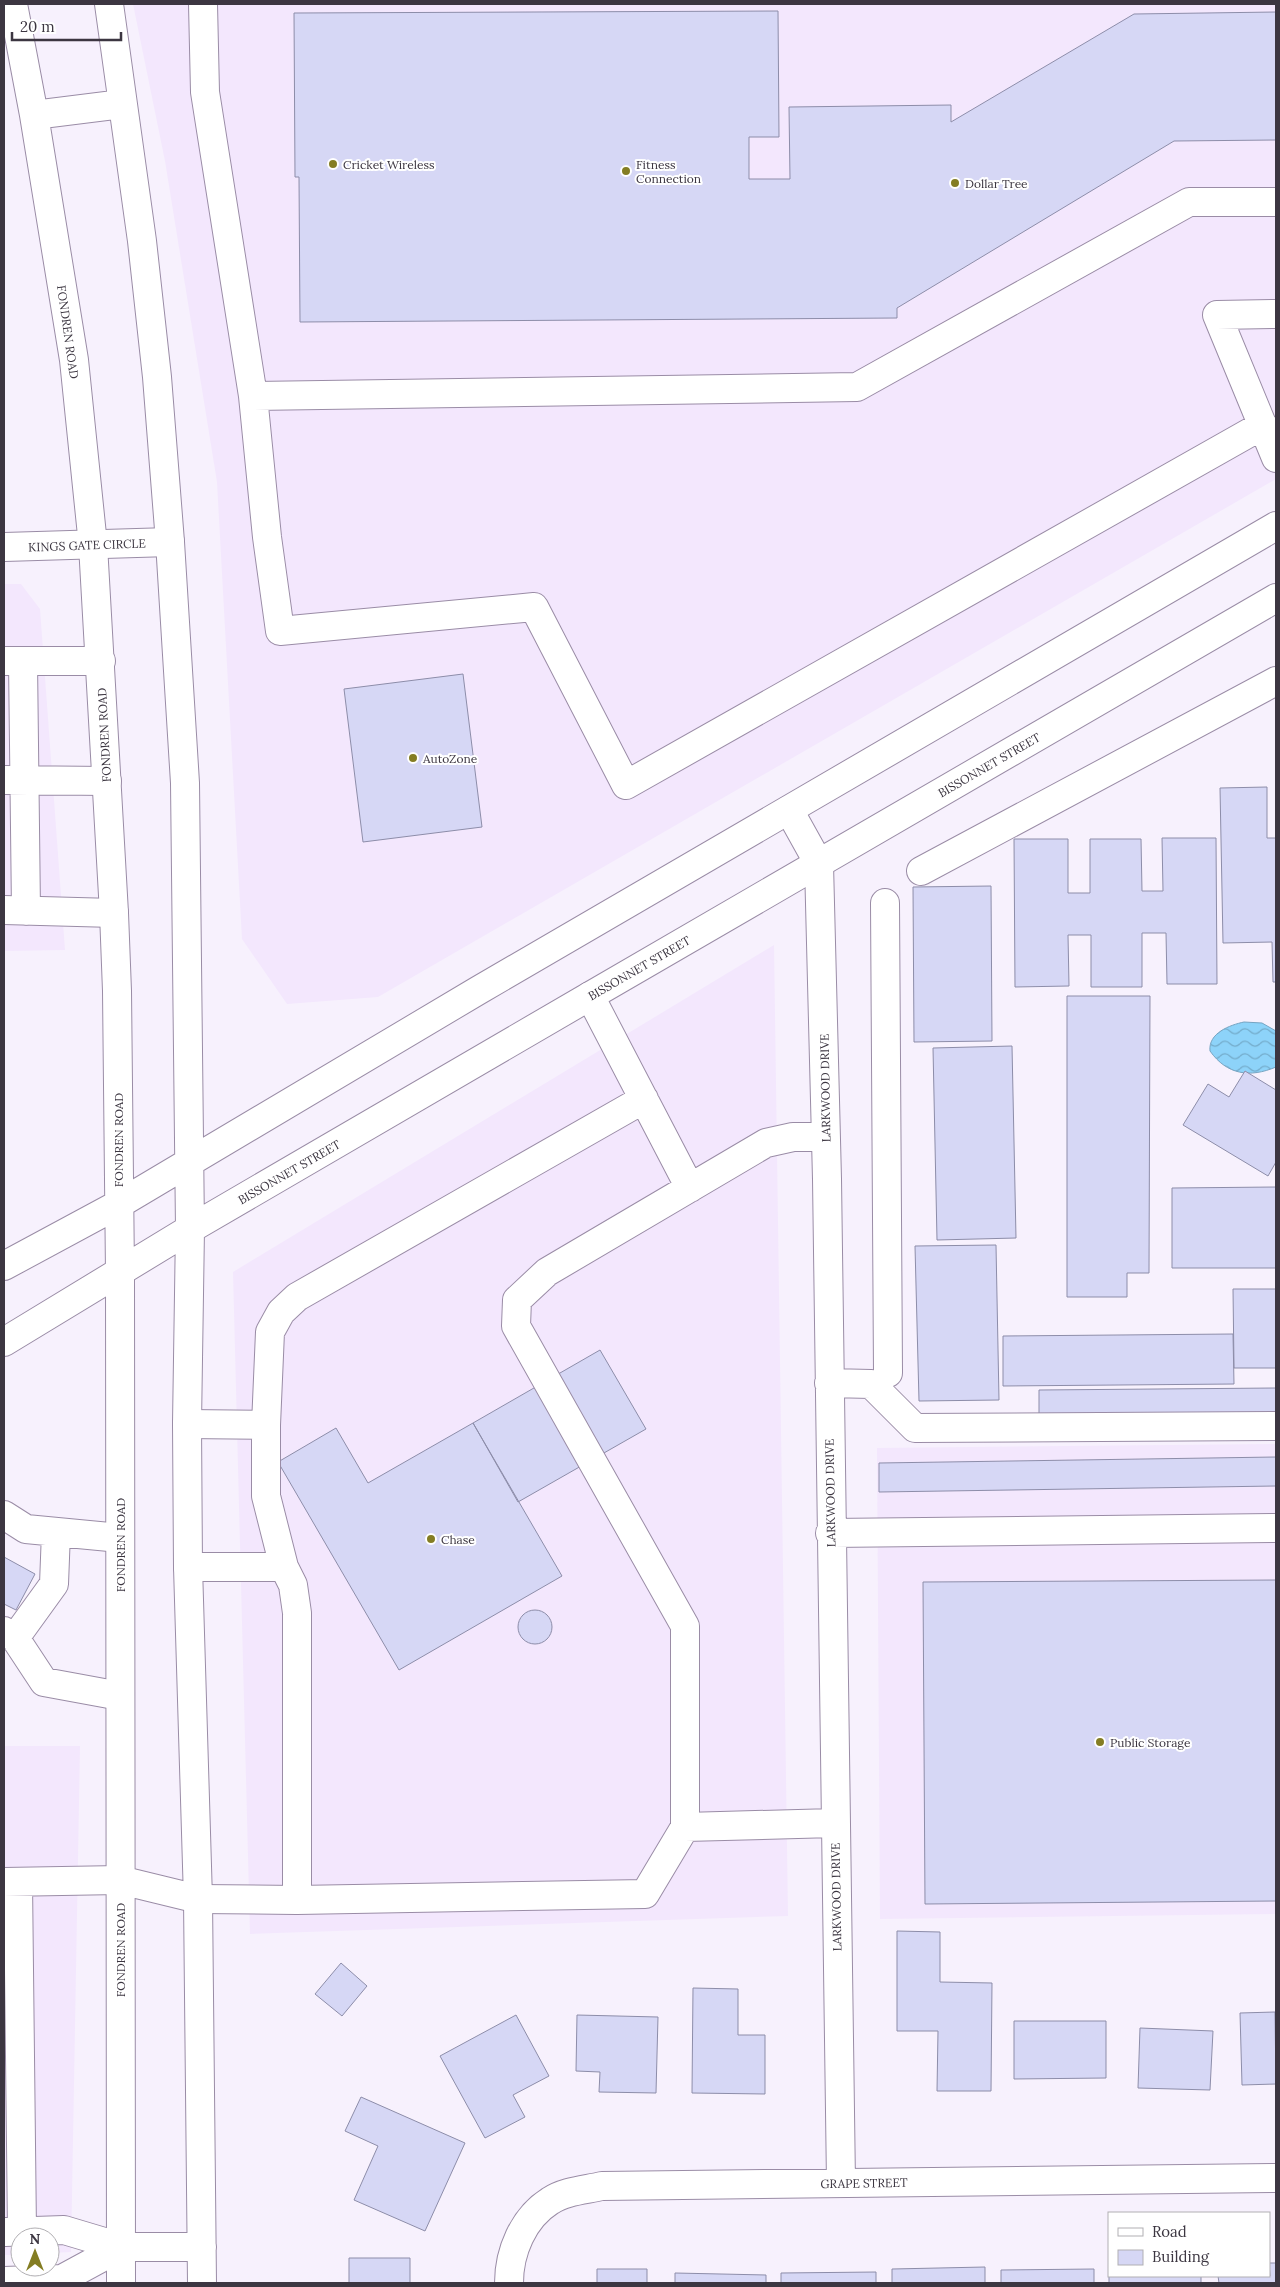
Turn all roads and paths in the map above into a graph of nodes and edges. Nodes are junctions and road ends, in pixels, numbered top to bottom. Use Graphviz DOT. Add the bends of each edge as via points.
graph roads {
  1 [pos="13,4"];
  2 [pos="109,4"];
  3 [pos="203,4"];
  4 [pos="122,104"];
  5 [pos="34,115"];
  6 [pos="1276,202"];
  7 [pos="1276,314"];
  8 [pos="253,396"];
  9 [pos="1263,425"];
  10 [pos="1276,458"];
  11 [pos="1276,526"];
  12 [pos="170,542"];
  13 [pos="93,545"];
  14 [pos="4,547"];
  15 [pos="1276,598"];
  16 [pos="14,661"];
  17 [pos="100,661"];
  18 [pos="1276,680"];
  19 [pos="14,780"];
  20 [pos="107,781"];
  21 [pos="789,810"];
  22 [pos="819,864"];
  23 [pos="921,871"];
  24 [pos="885,903"];
  25 [pos="15,911"];
  26 [pos="114,913"];
  27 [pos="590,996"];
  28 [pos="644,1099"];
  29 [pos="826,1137"];
  30 [pos="188,1161"];
  31 [pos="690,1188"];
  32 [pos="118,1204"];
  33 [pos="190,1229"];
  34 [pos="4,1266"];
  35 [pos="120,1273"];
  36 [pos="4,1342"];
  37 [pos="888,1373"];
  38 [pos="829,1383"];
  39 [pos="187,1424"];
  40 [pos="266,1425"];
  41 [pos="1276,1426"];
  42 [pos="4,1514"];
  43 [pos="1276,1528"];
  44 [pos="56,1532"];
  45 [pos="830,1533"];
  46 [pos="120,1538"];
  47 [pos="188,1567"];
  48 [pos="284,1567"];
  49 [pos="9,1634"];
  50 [pos="120,1696"];
  51 [pos="834,1824"];
  52 [pos="685,1826"];
  53 [pos="120,1880"];
  54 [pos="11,1882"];
  55 [pos="198,1899"];
  56 [pos="297,1900"];
  57 [pos="1276,2178"];
  58 [pos="841,2183"];
  59 [pos="13,2227"];
  60 [pos="60,2230"];
  61 [pos="121,2247"];
  62 [pos="202,2247"];
  63 [pos="4,2281"];
  64 [pos="121,2283"];
  65 [pos="202,2283"];
  66 [pos="509,2283"];
  1 -- 5 [label="main road, FONDREN ROAD"];
  2 -- 4 [label="main road"];
  3 -- 8 [label="main road" via="205,92"];
  4 -- 5 [label="main road"];
  4 -- 12 [label="main road" via="157,377"];
  5 -- 13 [label="main road, FONDREN ROAD" via="74,360"];
  6 -- 8 [label="main road" via="1189,202 857,387"];
  7 -- 9 [label="main road" via="1217,315"];
  8 -- 9 [label="main road" via="280,631 534,608 626,785"];
  9 -- 10 [label="main road"];
  11 -- 21 [label="main road"];
  12 -- 13 [label="main road, KINGS GATE CIRCLE"];
  12 -- 30 [label="main road" via="185,783"];
  13 -- 14 [label="main road, KINGS GATE CIRCLE"];
  13 -- 17 [label="main road, FONDREN ROAD"];
  15 -- 22 [label="main road, BISSONNET STREET"];
  16 -- 17 [label="main road"];
  16 -- 19 [label="main road"];
  17 -- 20 [label="main road, FONDREN ROAD"];
  18 -- 23 [label="main road"];
  19 -- 20 [label="main road"];
  19 -- 25 [label="main road"];
  20 -- 26 [label="main road, FONDREN ROAD"];
  21 -- 22 [label="main road, LARKWOOD DRIVE"];
  21 -- 30 [label="main road"];
  22 -- 27 [label="main road, BISSONNET STREET"];
  22 -- 29 [label="main road, LARKWOOD DRIVE"];
  24 -- 37 [label="main road"];
  25 -- 26 [label="main road"];
  26 -- 32 [label="main road, FONDREN ROAD" via="118,991"];
  27 -- 28 [label="main road"];
  27 -- 33 [label="main road, BISSONNET STREET"];
  28 -- 31 [label="main road"];
  28 -- 40 [label="main road" via="297,1297 281,1312 270,1332"];
  29 -- 31 [label="main road" via="793,1137 766,1143"];
  29 -- 38 [label="main road, LARKWOOD DRIVE"];
  30 -- 32 [label="main road"];
  30 -- 33 [label="main road"];
  31 -- 52 [label="main road" via="547,1272 517,1300 516,1326 685,1626"];
  32 -- 34 [label="main road"];
  32 -- 35 [label="main road, FONDREN ROAD"];
  33 -- 35 [label="main road, BISSONNET STREET"];
  33 -- 39 [label="main road"];
  35 -- 36 [label="main road, BISSONNET STREET"];
  35 -- 46 [label="main road, FONDREN ROAD"];
  38 -- 41 [label="main road" via="871,1384 915,1428"];
  38 -- 45 [label="main road, LARKWOOD DRIVE"];
  39 -- 40 [label="main road"];
  39 -- 47 [label="main road"];
  40 -- 48 [label="main road" via="266,1496"];
  42 -- 44 [label="main road" via="26,1529"];
  43 -- 45 [label="main road"];
  44 -- 46 [label="main road"];
  44 -- 49 [label="main road" via="54,1584"];
  45 -- 51 [label="main road, LARKWOOD DRIVE"];
  46 -- 50 [label="main road, FONDREN ROAD"];
  47 -- 48 [label="main road"];
  47 -- 55 [label="main road"];
  48 -- 56 [label="main road" via="293,1585 297,1613"];
  49 -- 50 [label="main road" via="44,1682"];
  50 -- 53 [label="main road, FONDREN ROAD"];
  51 -- 52 [label="main road"];
  51 -- 58 [label="main road, LARKWOOD DRIVE"];
  52 -- 56 [label="main road" via="645,1894"];
  53 -- 54 [label="main road"];
  53 -- 55 [label="main road"];
  53 -- 61 [label="main road, FONDREN ROAD"];
  54 -- 59 [label="main road"];
  55 -- 56 [label="main road"];
  55 -- 62 [label="main road"];
  57 -- 58 [label="main road, GRAPE STREET"];
  58 -- 66 [label="main road, GRAPE STREET" via="602,2186 568,2193 550,2201 517,2239"];
  60 -- 61 [label="main road"];
  61 -- 62 [label="main road"];
  61 -- 63 [label="main road" via="62,2279"];
  61 -- 64 [label="main road, FONDREN ROAD"];
  62 -- 65 [label="main road"];
}
